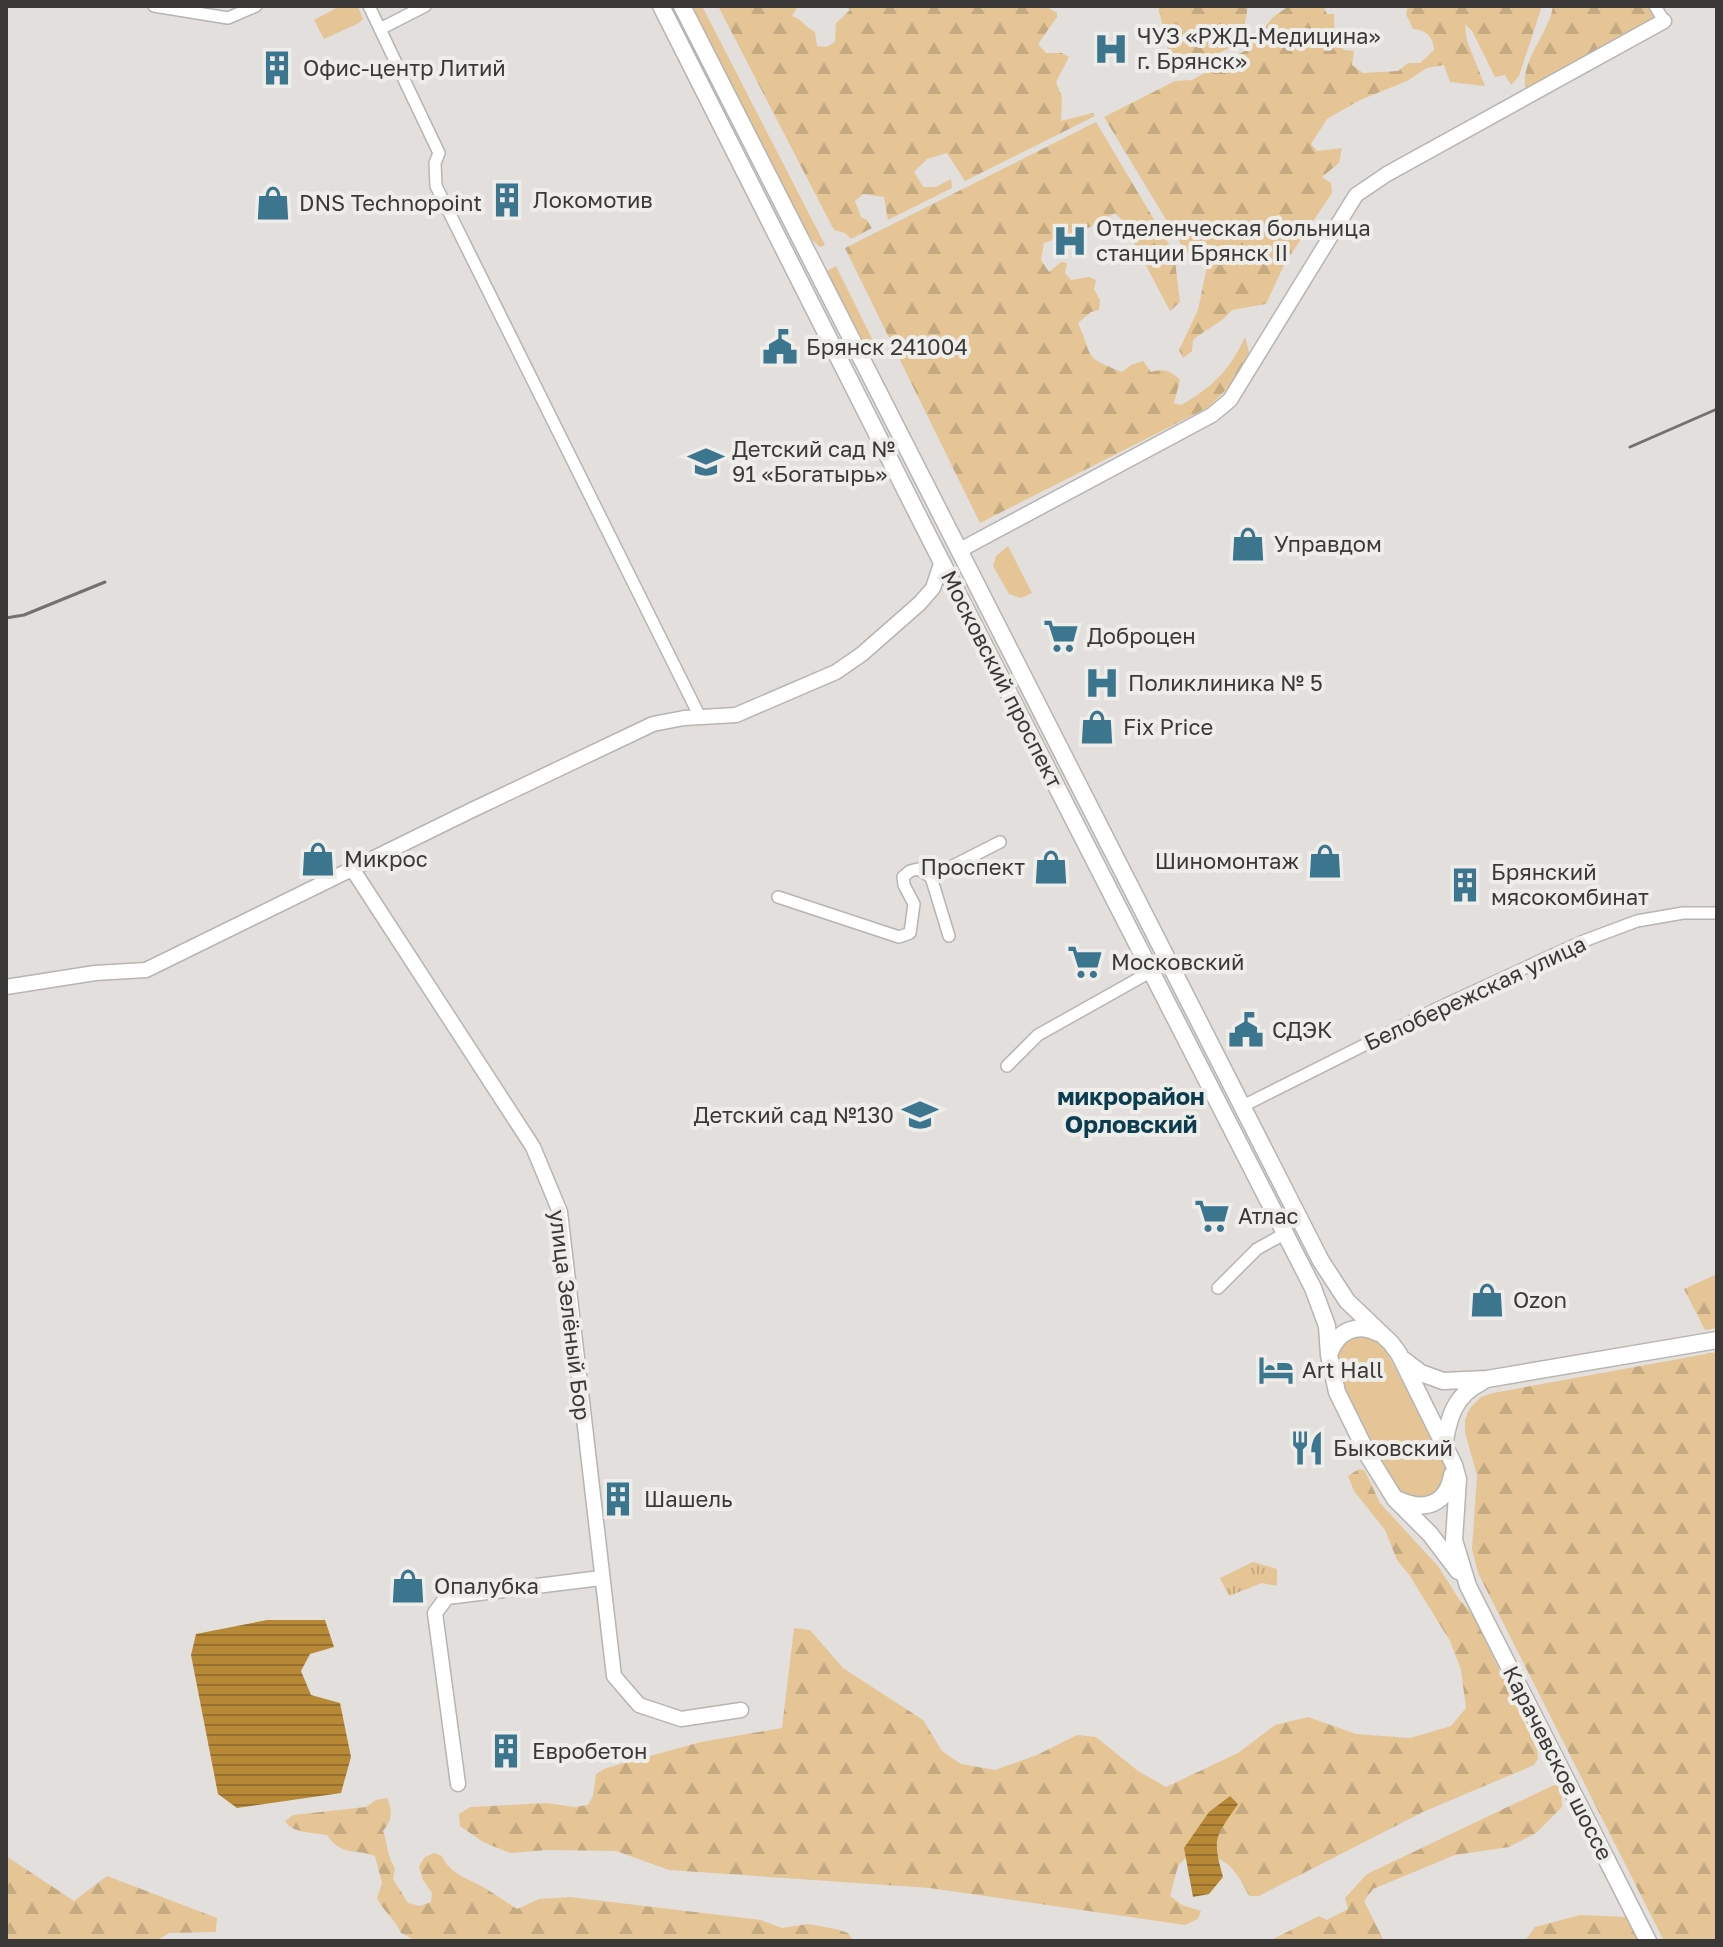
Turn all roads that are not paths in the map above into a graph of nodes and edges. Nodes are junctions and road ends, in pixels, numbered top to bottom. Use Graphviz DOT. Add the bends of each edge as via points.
graph roads {
  1 [pos="154,6"];
  2 [pos="256,6"];
  3 [pos="369,6"];
  4 [pos="425,6"];
  5 [pos="661,6"];
  6 [pos="682,6"];
  7 [pos="1655,6"];
  8 [pos="1664,21"];
  9 [pos="380,29"];
  10 [pos="960,550"];
  11 [pos="942,561"];
  12 [pos="700,717"];
  13 [pos="1000,842"];
  14 [pos="353,870"];
  15 [pos="931,877"];
  16 [pos="778,897"];
  17 [pos="1717,913"];
  18 [pos="949,936"];
  19 [pos="1152,971"];
  20 [pos="6,987"];
  21 [pos="1007,1066"];
  22 [pos="1243,1106"];
  23 [pos="1286,1233"];
  24 [pos="1218,1288"];
  25 [pos="1383,1335"];
  26 [pos="1717,1340"];
  27 [pos="1399,1354"];
  28 [pos="1329,1355"];
  29 [pos="1487,1379"];
  30 [pos="1444,1447"];
  31 [pos="1454,1465"];
  32 [pos="1395,1499"];
  33 [pos="601,1578"];
  34 [pos="1468,1586"];
  35 [pos="741,1710"];
  36 [pos="458,1784"];
  37 [pos="1648,1941"];
  1 -- 2 [label="street" via="228,18"];
  3 -- 9 [label="street"];
  4 -- 9 [label="street"];
  5 -- 11 [label="main road, Московский проспект"];
  6 -- 10 [label="main road, Московский проспект"];
  7 -- 8 [label="street"];
  8 -- 10 [label="street" via="1356,195 1230,400 1212,415"];
  9 -- 12 [label="street" via="439,153 436,186"];
  10 -- 11 [label="main road"];
  10 -- 22 [label="main road, Московский проспект"];
  11 -- 12 [label="street" via="933,588 920,603 836,672 736,715"];
  11 -- 19 [label="main road, Московский проспект"];
  12 -- 14 [label="street" via="653,724"];
  13 -- 15 [label="street"];
  14 -- 20 [label="street" via="146,970"];
  14 -- 33 [label="street, улица Зелёный Бор" via="533,1147 560,1212"];
  15 -- 16 [label="street" via="918,869 903,877 914,904 910,933 899,937"];
  15 -- 18 [label="street"];
  17 -- 22 [label="street, Белобережская улица" via="1637,921 1581,942"];
  19 -- 21 [label="street" via="1038,1035"];
  19 -- 23 [label="main road, Московский проспект"];
  22 -- 25 [label="main road, Московский проспект" via="1333,1282"];
  23 -- 24 [label="street" via="1257,1249"];
  23 -- 28 [label="main road, Московский проспект" via="1323,1312"];
  25 -- 27 [label="main road, Московский проспект"];
  25 -- 28 [label="main road" via="1353,1329 1339,1337"];
  26 -- 29 [label="main road"];
  27 -- 29 [label="main road" via="1414,1369 1443,1381"];
  27 -- 30 [label="main road, Московский проспект"];
  28 -- 32 [label="main road, Московский проспект" via="1337,1392"];
  29 -- 30 [label="main road" via="1456,1404"];
  30 -- 31 [label="main road, Московский проспект"];
  31 -- 32 [label="main road" via="1442,1499 1415,1507"];
  31 -- 34 [label="main road" via="1454,1540"];
  32 -- 34 [label="main road, Московский проспект" via="1430,1534"];
  33 -- 35 [label="street, улица Зелёный Бор" via="614,1676 639,1705 681,1719"];
  33 -- 36 [label="street" via="447,1597 435,1613"];
  34 -- 37 [label="main road, Карачевское шоссе"];
}
